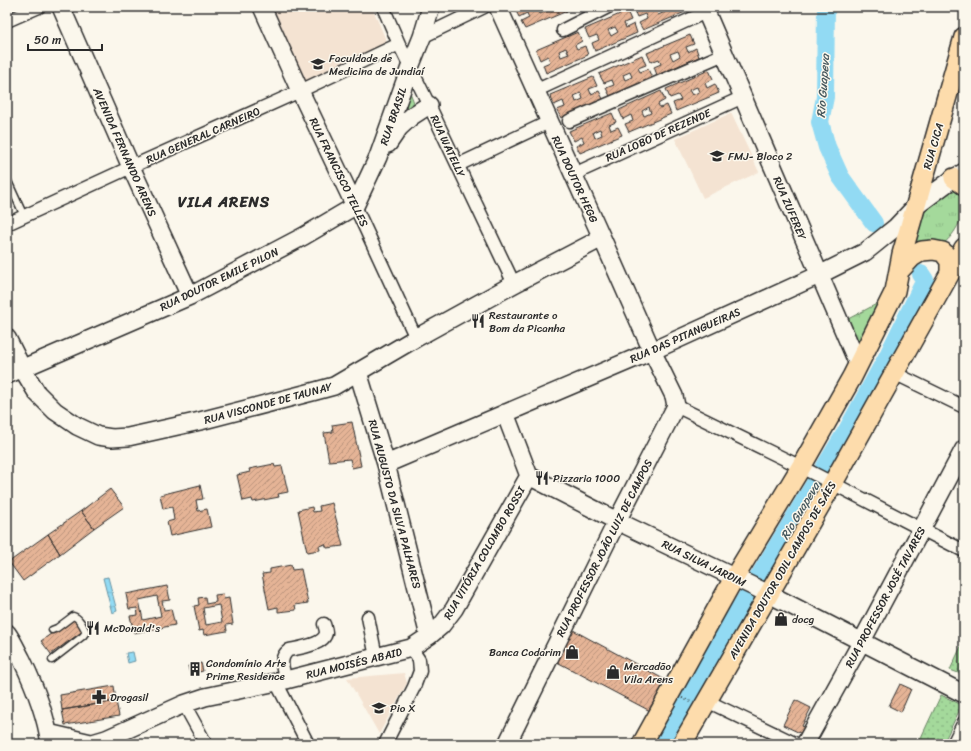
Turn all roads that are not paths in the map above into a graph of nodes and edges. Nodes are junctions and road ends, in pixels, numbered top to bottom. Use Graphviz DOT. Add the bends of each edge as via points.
graph roads {
  1 [pos="39,7"];
  2 [pos="61,7"];
  3 [pos="262,7"];
  4 [pos="383,7"];
  5 [pos="431,7"];
  6 [pos="484,7"];
  7 [pos="498,7"];
  8 [pos="608,7"];
  9 [pos="705,9"];
  10 [pos="7,21"];
  11 [pos="563,30"];
  12 [pos="422,37"];
  13 [pos="964,38"];
  14 [pos="399,44"];
  15 [pos="724,54"];
  16 [pos="410,67"];
  17 [pos="300,91"];
  18 [pos="535,91"];
  19 [pos="743,97"];
  20 [pos="429,105"];
  21 [pos="569,121"];
  22 [pos="549,122"];
  23 [pos="378,157"];
  24 [pos="458,165"];
  25 [pos="131,167"];
  26 [pos="574,174"];
  27 [pos="961,178"];
  28 [pos="7,179"];
  29 [pos="355,206"];
  30 [pos="915,207"];
  31 [pos="24,216"];
  32 [pos="7,224"];
  33 [pos="602,238"];
  34 [pos="964,248"];
  35 [pos="900,263"];
  36 [pos="950,274"];
  37 [pos="819,275"];
  38 [pos="514,284"];
  39 [pos="190,296"];
  40 [pos="7,338"];
  41 [pos="416,338"];
  42 [pos="652,351"];
  43 [pos="858,364"];
  44 [pos="14,372"];
  45 [pos="358,372"];
  46 [pos="894,373"];
  47 [pos="676,406"];
  48 [pos="964,407"];
  49 [pos="505,413"];
  50 [pos="964,448"];
  51 [pos="386,464"];
  52 [pos="804,469"];
  53 [pos="529,476"];
  54 [pos="830,482"];
  55 [pos="617,521"];
  56 [pos="922,529"];
  57 [pos="964,551"];
  58 [pos="752,587"];
  59 [pos="368,617"];
  60 [pos="324,624"];
  61 [pos="7,630"];
  62 [pos="52,630"];
  63 [pos="429,636"];
  64 [pos="862,641"];
  65 [pos="411,648"];
  66 [pos="376,657"];
  67 [pos="52,660"];
  68 [pos="281,681"];
  69 [pos="964,694"];
  70 [pos="700,702"];
  71 [pos="184,704"];
  72 [pos="964,722"];
  73 [pos="49,739"];
  74 [pos="512,742"];
  75 [pos="90,744"];
  76 [pos="206,744"];
  77 [pos="308,744"];
  78 [pos="385,744"];
  79 [pos="642,744"];
  80 [pos="682,744"];
  81 [pos="796,744"];
  82 [pos="805,744"];
  83 [pos="953,744"];
  1 -- 10 [label="street"];
  2 -- 25 [label="street, AVENIDA FERNANDO ARENS"];
  3 -- 17 [label="street, RUA FRANCISCO TELLES"];
  4 -- 14 [label="street, RUA WATELLY"];
  5 -- 12 [label="street, RUA BRASIL"];
  6 -- 12 [label="street"];
  7 -- 18 [label="street, RUA DOUTOR HEGG"];
  8 -- 11 [label="street"];
  9 -- 15 [label="street, RUA ZUFEREY"];
  9 -- 18 [label="street"];
  12 -- 16 [label="street, RUA BRASIL"];
  13 -- 30 [label="main road, RUA CICA"];
  14 -- 16 [label="street, RUA WATELLY"];
  14 -- 17 [label="street, RUA GENERAL CARNEIRO"];
  15 -- 19 [label="street, RUA ZUFEREY"];
  15 -- 21 [label="street"];
  16 -- 20 [label="street, RUA WATELLY"];
  16 -- 23 [label="street, RUA BRASIL"];
  17 -- 25 [label="street, RUA GENERAL CARNEIRO"];
  17 -- 29 [label="street, RUA FRANCISCO TELLES"];
  18 -- 22 [label="street, RUA DOUTOR HEGG"];
  19 -- 26 [label="street, RUA LOBO DE REZENDE"];
  19 -- 37 [label="street, RUA ZUFEREY"];
  20 -- 23 [label="street" via="399,128"];
  20 -- 24 [label="street, RUA WATELLY"];
  22 -- 24 [label="street"];
  22 -- 26 [label="street, RUA DOUTOR HEGG"];
  23 -- 29 [label="street"];
  24 -- 38 [label="street, RUA WATELLY"];
  25 -- 31 [label="street, RUA GENERAL CARNEIRO"];
  25 -- 39 [label="street, AVENIDA FERNANDO ARENS"];
  26 -- 33 [label="street, RUA DOUTOR HEGG"];
  27 -- 30 [label="street, RUA DAS PITANGUEIRAS"];
  28 -- 31 [label="lane"];
  29 -- 39 [label="street, RUA DOUTOR EMILE PILON"];
  29 -- 41 [label="street, RUA FRANCISCO TELLES"];
  30 -- 35 [label="main road, RUA CICA"];
  30 -- 37 [label="street, RUA DAS PITANGUEIRAS" via="896,227 865,252"];
  31 -- 32 [label="street, RUA GENERAL CARNEIRO"];
  33 -- 38 [label="street, RUA VISCONDE DE TAUNAY"];
  33 -- 42 [label="street, RUA DOUTOR HEGG"];
  34 -- 36 [label="main road, AVENIDA DOUTOR ODIL CAMPOS DE SÁES"];
  35 -- 36 [label="main road" via="922,250 943,252 950,261"];
  35 -- 43 [label="main road, AVENIDA DOUTOR ODIL CAMPOS DE SÁES" via="895,291"];
  36 -- 46 [label="main road, AVENIDA DOUTOR ODIL CAMPOS DE SÁES"];
  37 -- 42 [label="street, RUA DAS PITANGUEIRAS"];
  37 -- 43 [label="street, RUA ZUFEREY"];
  38 -- 41 [label="street, RUA VISCONDE DE TAUNAY"];
  39 -- 44 [label="street, RUA DOUTOR EMILE PILON"];
  40 -- 44 [label="street, RUA VISCONDE DE TAUNAY"];
  41 -- 45 [label="street, RUA VISCONDE DE TAUNAY"];
  42 -- 47 [label="street" via="674,396"];
  42 -- 49 [label="street, RUA DAS PITANGUEIRAS"];
  43 -- 52 [label="main road, AVENIDA DOUTOR ODIL CAMPOS DE SÁES"];
  44 -- 45 [label="street, RUA VISCONDE DE TAUNAY" via="55,411 77,426 98,436 112,438 128,437 200,421 312,392 334,386"];
  45 -- 51 [label="street, RUA AUGUSTO DA SILVA PALHARES"];
  46 -- 48 [label="street"];
  46 -- 54 [label="main road, AVENIDA DOUTOR ODIL CAMPOS DE SÁES"];
  47 -- 52 [label="street"];
  47 -- 55 [label="street, RUA PROFESSOR JOÃO LUIZ DE CAMPOS"];
  49 -- 51 [label="street, RUA DAS PITANGUEIRAS"];
  49 -- 53 [label="street, RUA VITÓRIA COLOMBO ROSSI"];
  50 -- 56 [label="street, RUA PROFESSOR JOSÉ TAVARES"];
  51 -- 63 [label="street, RUA AUGUSTO DA SILVA PALHARES"];
  52 -- 54 [label="street"];
  52 -- 58 [label="main road, AVENIDA DOUTOR ODIL CAMPOS DE SÁES"];
  53 -- 55 [label="street, RUA SILVA JARDIM"];
  53 -- 63 [label="street, RUA VITÓRIA COLOMBO ROSSI" via="454,609 441,626"];
  54 -- 56 [label="street"];
  54 -- 58 [label="main road, AVENIDA DOUTOR ODIL CAMPOS DE SÁES"];
  55 -- 58 [label="street, RUA SILVA JARDIM"];
  55 -- 74 [label="street, RUA PROFESSOR JOÃO LUIZ DE CAMPOS"];
  56 -- 57 [label="street"];
  56 -- 64 [label="street, RUA PROFESSOR JOSÉ TAVARES"];
  58 -- 64 [label="street, RUA SILVA JARDIM"];
  58 -- 70 [label="main road, AVENIDA DOUTOR ODIL CAMPOS DE SÁES"];
  58 -- 79 [label="main road, AVENIDA DOUTOR ODIL CAMPOS DE SÁES"];
  59 -- 66 [label="street"];
  60 -- 68 [label="street" via="324,639 285,653 282,658"];
  61 -- 73 [label="street" via="37,693"];
  62 -- 67 [label="lane" via="73,616 83,625 86,632"];
  63 -- 65 [label="street, RUA VITÓRIA COLOMBO ROSSI"];
  64 -- 69 [label="street, RUA SILVA JARDIM"];
  64 -- 82 [label="street, RUA PROFESSOR JOSÉ TAVARES"];
  65 -- 66 [label="street, RUA MOISÉS ABAID"];
  65 -- 78 [label="street" via="419,660 420,671"];
  66 -- 68 [label="street, RUA MOISÉS ABAID"];
  68 -- 71 [label="street, RUA MOISÉS ABAID"];
  68 -- 77 [label="street"];
  70 -- 80 [label="main road, AVENIDA DOUTOR ODIL CAMPOS DE SÁES"];
  70 -- 81 [label="street"];
  71 -- 75 [label="street, RUA MOISÉS ABAID"];
  71 -- 76 [label="street"];
  72 -- 83 [label="street"];
  73 -- 75 [label="street, RUA MOISÉS ABAID"];
}
